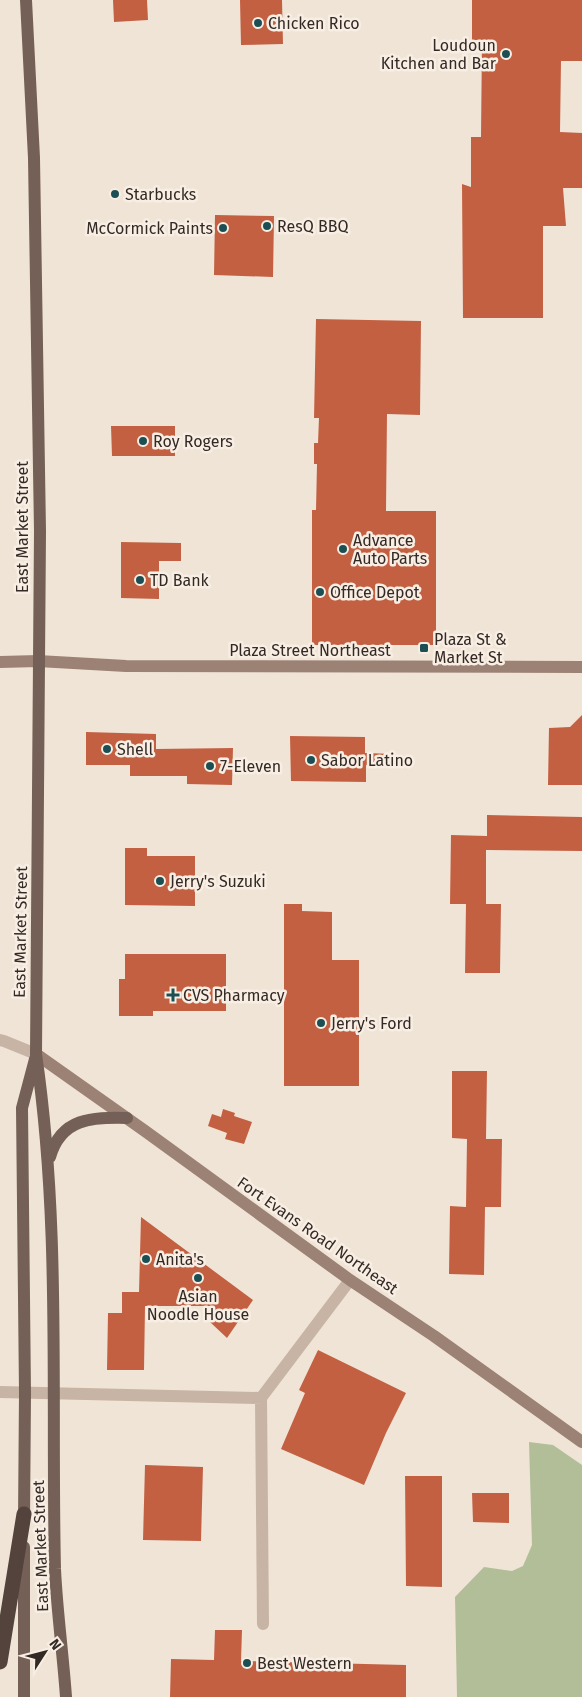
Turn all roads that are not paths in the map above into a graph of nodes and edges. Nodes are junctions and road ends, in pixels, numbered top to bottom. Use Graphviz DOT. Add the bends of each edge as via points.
graph roads {
  1 [pos="26,0"];
  2 [pos="38,661"];
  3 [pos="0,662"];
  4 [pos="582,667"];
  5 [pos="0,1040"];
  6 [pos="36,1054"];
  7 [pos="127,1118"];
  8 [pos="48,1162"];
  9 [pos="350,1280"];
  10 [pos="0,1392"];
  11 [pos="25,1393"];
  12 [pos="54,1393"];
  13 [pos="261,1398"];
  14 [pos="582,1442"];
  15 [pos="24,1514"];
  16 [pos="263,1624"];
  17 [pos="0,1662"];
  18 [pos="24,1697"];
  19 [pos="66,1697"];
  1 -- 2 [label="main road, East Market Street" via="34,158 40,531"];
  2 -- 3 [label="street, Plaza Street Northeast"];
  2 -- 4 [label="street, Plaza Street Northeast" via="135,666"];
  2 -- 6 [label="main road, East Market Street"];
  5 -- 6 [label="street"];
  6 -- 7 [label="street, Fort Evans Road Northeast"];
  6 -- 8 [label="main road, East Market Street" via="45,1112"];
  6 -- 11 [label="main road, East Market Street" via="22,1108"];
  7 -- 8 [label="main road" via="90,1118 78,1122 54,1142"];
  7 -- 9 [label="street, Fort Evans Road Northeast"];
  8 -- 12 [label="main road, East Market Street"];
  9 -- 13 [label="street"];
  9 -- 14 [label="street, Fort Evans Road Northeast"];
  10 -- 11 [label="street"];
  11 -- 12 [label="street"];
  11 -- 15 [label="main road, East Market Street"];
  12 -- 13 [label="street"];
  12 -- 19 [label="main road, East Market Street" via="56,1570"];
  13 -- 16 [label="street"];
  15 -- 17 [label="highway"];
  15 -- 18 [label="main road, East Market Street"];
}
